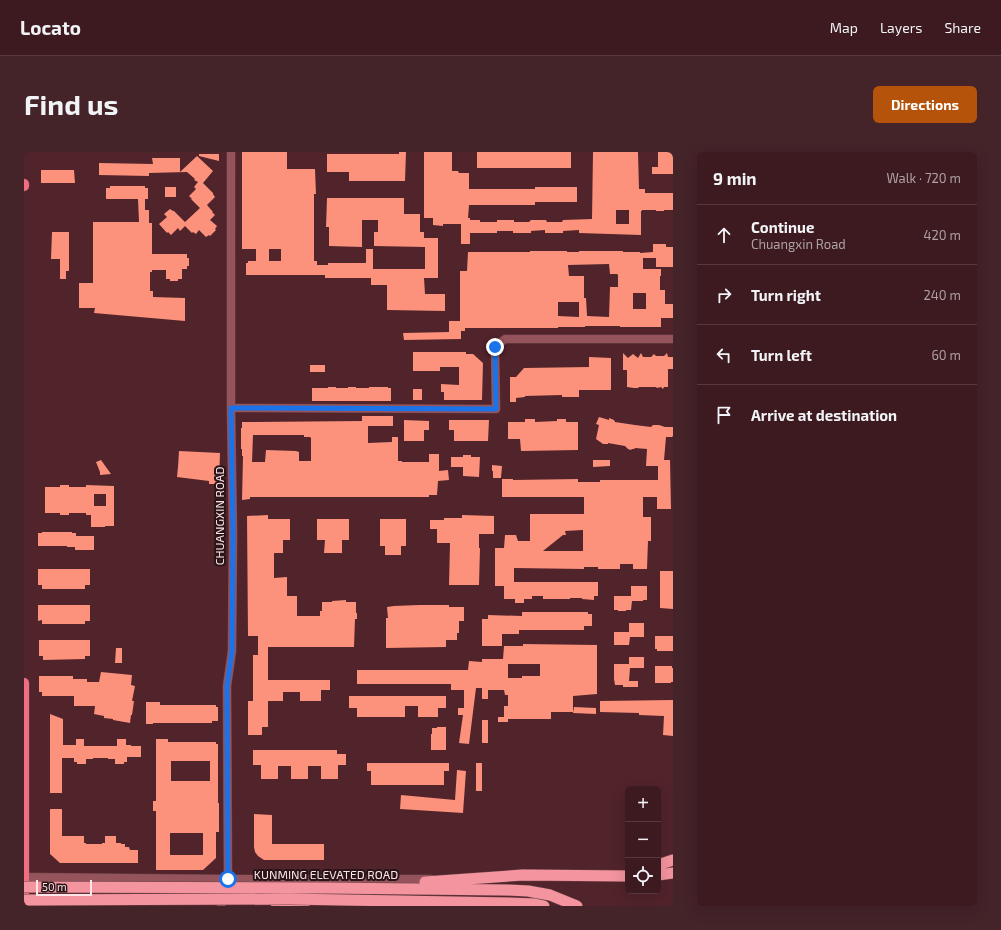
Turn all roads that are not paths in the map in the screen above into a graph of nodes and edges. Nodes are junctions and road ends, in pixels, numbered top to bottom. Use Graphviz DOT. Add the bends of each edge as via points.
graph roads {
  1 [pos="231,152"];
  2 [pos="673,339"];
  3 [pos="231,408"];
  4 [pos="24,683"];
  5 [pos="673,860"];
  6 [pos="661,864"];
  7 [pos="625,871"];
  8 [pos="673,873"];
  9 [pos="601,875"];
  10 [pos="661,875"];
  11 [pos="625,876"];
  12 [pos="625,876"];
  13 [pos="661,876"];
  14 [pos="673,877"];
  15 [pos="228,879"];
  16 [pos="499,879"];
  17 [pos="24,881"];
  18 [pos="328,888"];
  19 [pos="242,899"];
  20 [pos="24,900"];
  21 [pos="24,906"];
  22 [pos="221,906"];
  23 [pos="304,906"];
  24 [pos="500,906"];
  25 [pos="544,906"];
  26 [pos="577,906"];
  1 -- 3 [label="street, CHUANGXIN ROAD"];
  2 -- 3 [label="street" via="504,339 495,347 496,409"];
  3 -- 15 [label="street, CHUANGXIN ROAD" via="233,533 232,651 227,686"];
  4 -- 17 [label="main road"];
  5 -- 6 [label="highway"];
  7 -- 9 [label="highway, bridge"];
  8 -- 10 [label="highway"];
  9 -- 11 [label="highway, bridge"];
  9 -- 18 [label="highway, bridge" via="523,875 436,882 374,882"];
  12 -- 16 [label="street"];
  13 -- 14 [label="street"];
  15 -- 16 [label="street"];
  15 -- 17 [label="street"];
  15 -- 22 [label="street, CHUANGXIN ROAD"];
  16 -- 24 [label="street"];
  17 -- 18 [label="highway, KUNMING ELEVATED ROAD, bridge"];
  17 -- 21 [label="main road"];
  18 -- 26 [label="highway, KUNMING ELEVATED ROAD, bridge" via="528,891 550,895"];
  19 -- 20 [label="highway, KUNMING ELEVATED ROAD, bridge"];
  19 -- 23 [label="highway, bridge"];
  19 -- 25 [label="highway, KUNMING ELEVATED ROAD, bridge" via="508,903"];
}
